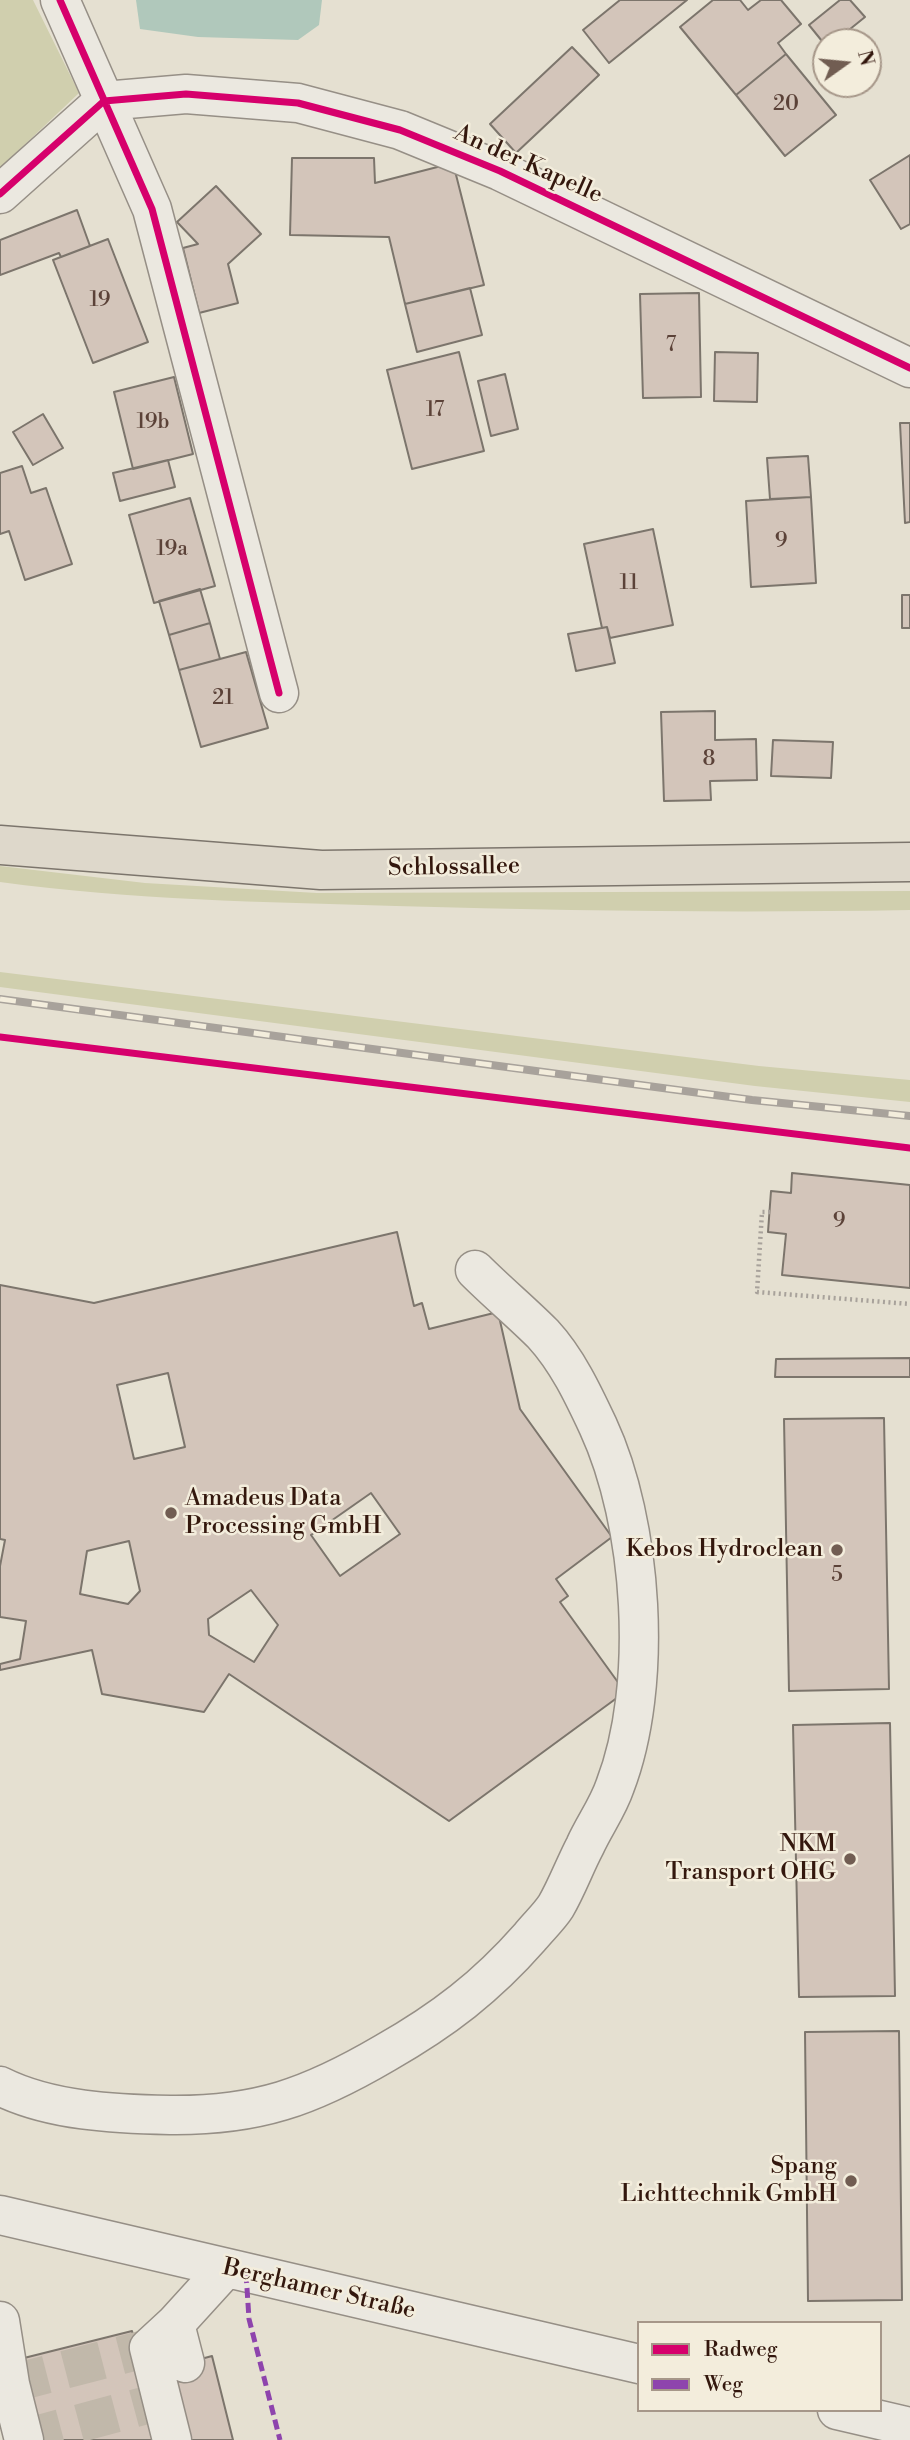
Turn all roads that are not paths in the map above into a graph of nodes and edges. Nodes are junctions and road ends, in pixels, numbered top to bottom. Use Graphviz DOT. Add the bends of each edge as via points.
graph roads {
  1 [pos="60,0"];
  2 [pos="104,101"];
  3 [pos="0,194"];
  4 [pos="910,368"];
  5 [pos="279,692"];
  6 [pos="0,845"];
  7 [pos="910,862"];
  8 [pos="475,1269"];
  9 [pos="0,2085"];
  10 [pos="0,2215"];
  11 [pos="226,2268"];
  12 [pos="0,2321"];
  13 [pos="175,2324"];
  14 [pos="185,2363"];
  15 [pos="637,2364"];
  16 [pos="846,2412"];
  17 [pos="910,2427"];
  18 [pos="24,2440"];
  19 [pos="172,2440"];
  1 -- 2 [label="street"];
  2 -- 3 [label="street"];
  2 -- 4 [label="street, An der Kapelle" via="186,94 299,103 400,130 500,171"];
  2 -- 5 [label="street" via="152,209"];
  6 -- 7 [label="main road, Schlossallee" via="321,870"];
  8 -- 9 [label="street" via="544,1336 570,1371 600,1429 622,1498 636,1571 639,1648 633,1714 615,1786 555,1907 506,1964 440,2022 329,2084 273,2105 218,2115 120,2114 27,2096"];
  10 -- 11 [label="street, Berghamer Straße"];
  11 -- 13 [label="street"];
  11 -- 15 [label="street, Berghamer Straße"];
  12 -- 18 [label="street"];
  13 -- 14 [label="street"];
  13 -- 19 [label="street" via="149,2348"];
  16 -- 17 [label="street"];
}
